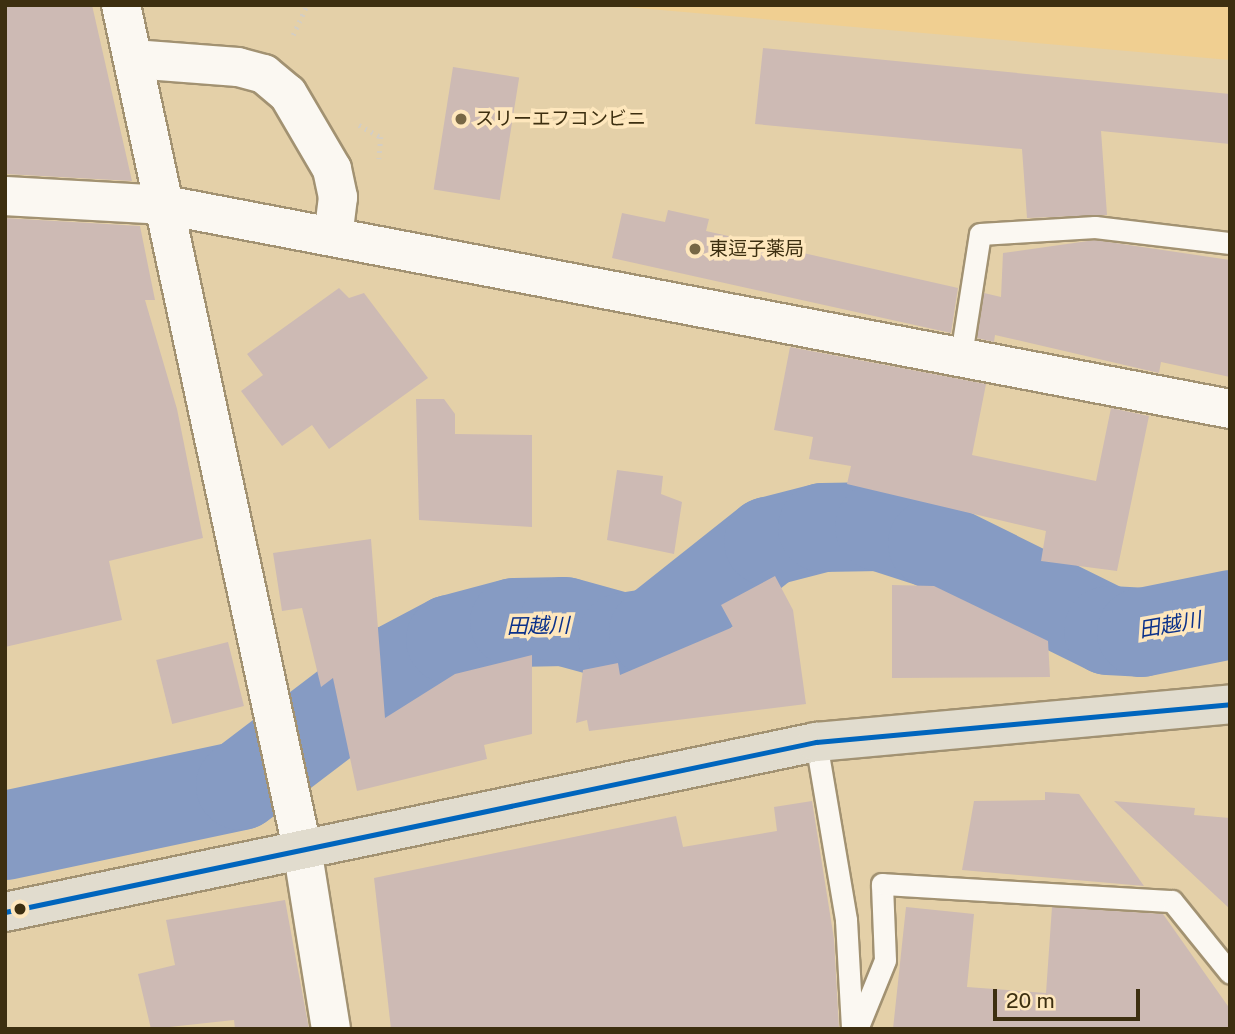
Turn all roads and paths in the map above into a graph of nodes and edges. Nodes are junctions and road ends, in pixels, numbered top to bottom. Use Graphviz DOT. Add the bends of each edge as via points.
graph roads {
  1 [pos="121,5"];
  2 [pos="306,7"];
  3 [pos="293,35"];
  4 [pos="134,59"];
  5 [pos="5,196"];
  6 [pos="165,205"];
  7 [pos="333,236"];
  8 [pos="1230,243"];
  9 [pos="961,355"];
  10 [pos="1230,409"];
  11 [pos="1228,709"];
  12 [pos="816,742"];
  13 [pos="302,848"];
  14 [pos="5,912"];
  15 [pos="1230,974"];
  16 [pos="331,1029"];
  17 [pos="854,1029"];
  1 -- 4 [label="street"];
  2 -- 3 [label="path"];
  4 -- 6 [label="street"];
  4 -- 7 [label="street" via="238,67 264,74 288,94 332,169 338,197"];
  5 -- 6 [label="street"];
  6 -- 7 [label="street"];
  6 -- 13 [label="street"];
  7 -- 9 [label="street"];
  8 -- 9 [label="lane" via="1095,227 980,234"];
  9 -- 10 [label="street"];
  11 -- 12 [label="main road"];
  12 -- 13 [label="main road"];
  12 -- 17 [label="lane" via="846,920"];
  13 -- 14 [label="main road"];
  13 -- 16 [label="street"];
  15 -- 17 [label="lane" via="1172,901 882,884 885,960"];
}
